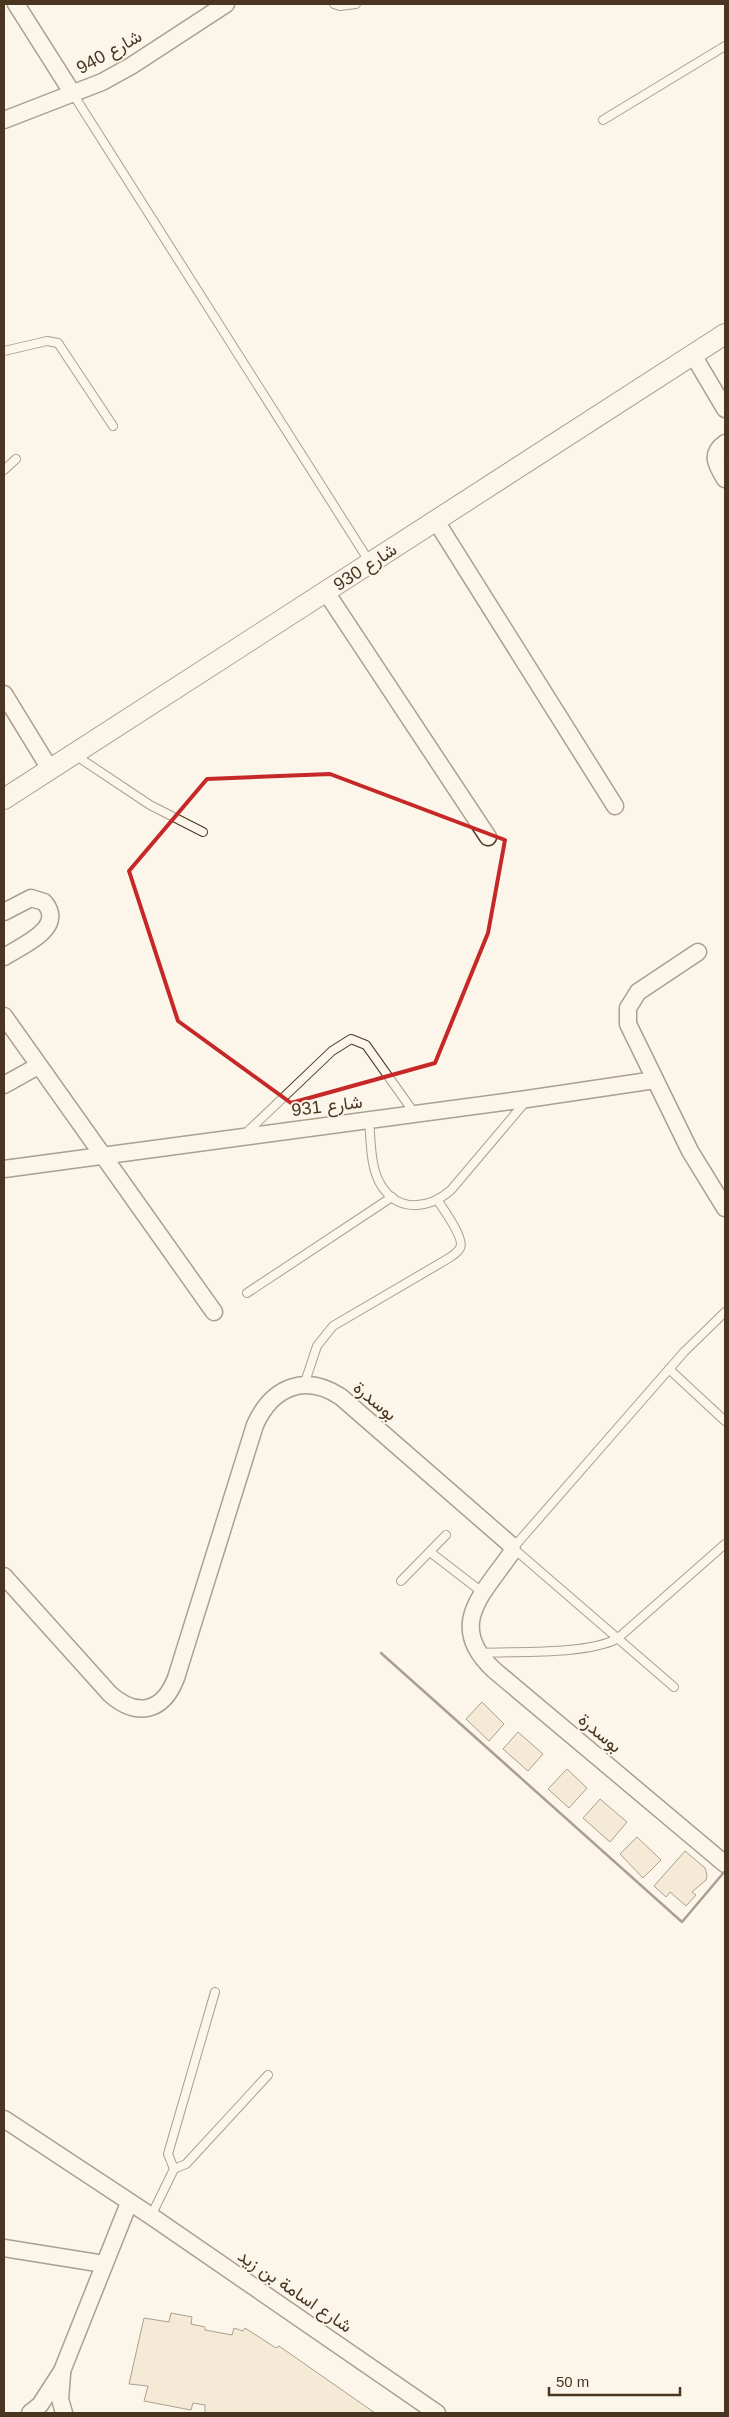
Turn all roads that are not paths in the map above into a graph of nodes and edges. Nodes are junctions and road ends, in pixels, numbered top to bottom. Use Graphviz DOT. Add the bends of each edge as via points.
graph roads {
  1 [pos="16,4"];
  2 [pos="226,4"];
  3 [pos="334,4"];
  4 [pos="356,4"];
  5 [pos="725,46"];
  6 [pos="73,94"];
  7 [pos="4,120"];
  8 [pos="603,120"];
  9 [pos="725,334"];
  10 [pos="4,351"];
  11 [pos="693,355"];
  12 [pos="725,410"];
  13 [pos="113,426"];
  14 [pos="725,443"];
  15 [pos="16,459"];
  16 [pos="4,470"];
  17 [pos="725,479"];
  18 [pos="436,521"];
  19 [pos="370,563"];
  20 [pos="326,592"];
  21 [pos="4,694"];
  22 [pos="74,754"];
  23 [pos="50,769"];
  24 [pos="4,799"];
  25 [pos="615,806"];
  26 [pos="203,832"];
  27 [pos="488,837"];
  28 [pos="4,912"];
  29 [pos="698,952"];
  30 [pos="4,957"];
  31 [pos="4,1016"];
  32 [pos="38,1066"];
  33 [pos="655,1080"];
  34 [pos="4,1085"];
  35 [pos="528,1099"];
  36 [pos="414,1114"];
  37 [pos="369,1120"];
  38 [pos="243,1136"];
  39 [pos="102,1154"];
  40 [pos="4,1169"];
  41 [pos="392,1197"];
  42 [pos="438,1201"];
  43 [pos="725,1208"];
  44 [pos="247,1293"];
  45 [pos="214,1312"];
  46 [pos="725,1312"];
  47 [pos="669,1369"];
  48 [pos="304,1385"];
  49 [pos="725,1421"];
  50 [pos="446,1535"];
  51 [pos="725,1544"];
  52 [pos="512,1548"];
  53 [pos="430,1552"];
  54 [pos="4,1576"];
  55 [pos="402,1581"];
  56 [pos="482,1592"];
  57 [pos="617,1639"];
  58 [pos="478,1653"];
  59 [pos="674,1687"];
  60 [pos="725,1864"];
  61 [pos="215,1992"];
  62 [pos="268,2075"];
  63 [pos="4,2119"];
  64 [pos="174,2168"];
  65 [pos="129,2202"];
  66 [pos="151,2216"];
  67 [pos="4,2248"];
  68 [pos="104,2264"];
  69 [pos="62,2371"];
  70 [pos="30,2413"];
  71 [pos="64,2413"];
  72 [pos="437,2413"];
  1 -- 6 [label="street"];
  2 -- 6 [label="street, شارع 940" via="131,66"];
  3 -- 4 [label="lane"];
  5 -- 8 [label="lane"];
  6 -- 7 [label="street, شارع 940"];
  6 -- 19 [label="lane"];
  9 -- 11 [label="street, شارع 930"];
  10 -- 13 [label="lane" via="47,341 58,343"];
  11 -- 12 [label="street"];
  11 -- 18 [label="street, شارع 930"];
  14 -- 17 [label="street" via="716,451 715,458"];
  15 -- 16 [label="lane"];
  18 -- 19 [label="street, شارع 930"];
  18 -- 25 [label="street"];
  19 -- 20 [label="street, شارع 930"];
  20 -- 22 [label="street, شارع 930"];
  20 -- 27 [label="street"];
  21 -- 23 [label="street"];
  22 -- 23 [label="street, شارع 930"];
  22 -- 26 [label="lane" via="150,805"];
  23 -- 24 [label="street, شارع 930"];
  28 -- 30 [label="street" via="31,898 44,902 51,914 48,927 43,932"];
  29 -- 33 [label="street" via="638,992 628,1008 630,1032"];
  31 -- 32 [label="street"];
  32 -- 34 [label="street"];
  32 -- 39 [label="street"];
  33 -- 35 [label="street, شارع 931"];
  33 -- 43 [label="street" via="690,1151"];
  35 -- 36 [label="street, شارع 931"];
  35 -- 42 [label="lane"];
  36 -- 37 [label="street, شارع 931"];
  36 -- 38 [label="lane" via="366,1045 351,1039 332,1051"];
  37 -- 38 [label="street, شارع 931"];
  37 -- 41 [label="lane" via="375,1170 381,1185"];
  38 -- 39 [label="street, شارع 931"];
  39 -- 40 [label="street, شارع 931"];
  39 -- 45 [label="street"];
  41 -- 42 [label="lane" via="406,1204 423,1206"];
  41 -- 44 [label="lane"];
  42 -- 48 [label="lane" via="459,1235 460,1249 333,1326 317,1346"];
  46 -- 47 [label="lane"];
  47 -- 49 [label="lane"];
  47 -- 52 [label="lane"];
  48 -- 52 [label="street, بوسدرة" via="324,1388 341,1398"];
  48 -- 54 [label="street" via="285,1390 269,1401 255,1425 176,1678 166,1697 157,1704 144,1709 123,1705"];
  50 -- 53 [label="lane"];
  51 -- 57 [label="lane"];
  52 -- 56 [label="street, بوسدرة"];
  52 -- 57 [label="lane"];
  53 -- 55 [label="lane"];
  53 -- 56 [label="lane"];
  56 -- 58 [label="street, بوسدرة" via="473,1608 470,1626"];
  57 -- 58 [label="lane" via="592,1648"];
  57 -- 59 [label="lane"];
  58 -- 60 [label="street, بوسدرة" via="494,1670"];
  61 -- 64 [label="lane" via="168,2154"];
  62 -- 64 [label="lane" via="186,2164"];
  63 -- 65 [label="street, شارع اسامة بن زيد"];
  64 -- 66 [label="lane"];
  65 -- 66 [label="street, شارع اسامة بن زيد"];
  65 -- 68 [label="street"];
  66 -- 72 [label="street, شارع اسامة بن زيد"];
  67 -- 68 [label="street"];
  68 -- 69 [label="street"];
  69 -- 70 [label="street" via="40,2405"];
  69 -- 71 [label="street" via="60,2399"];
}
